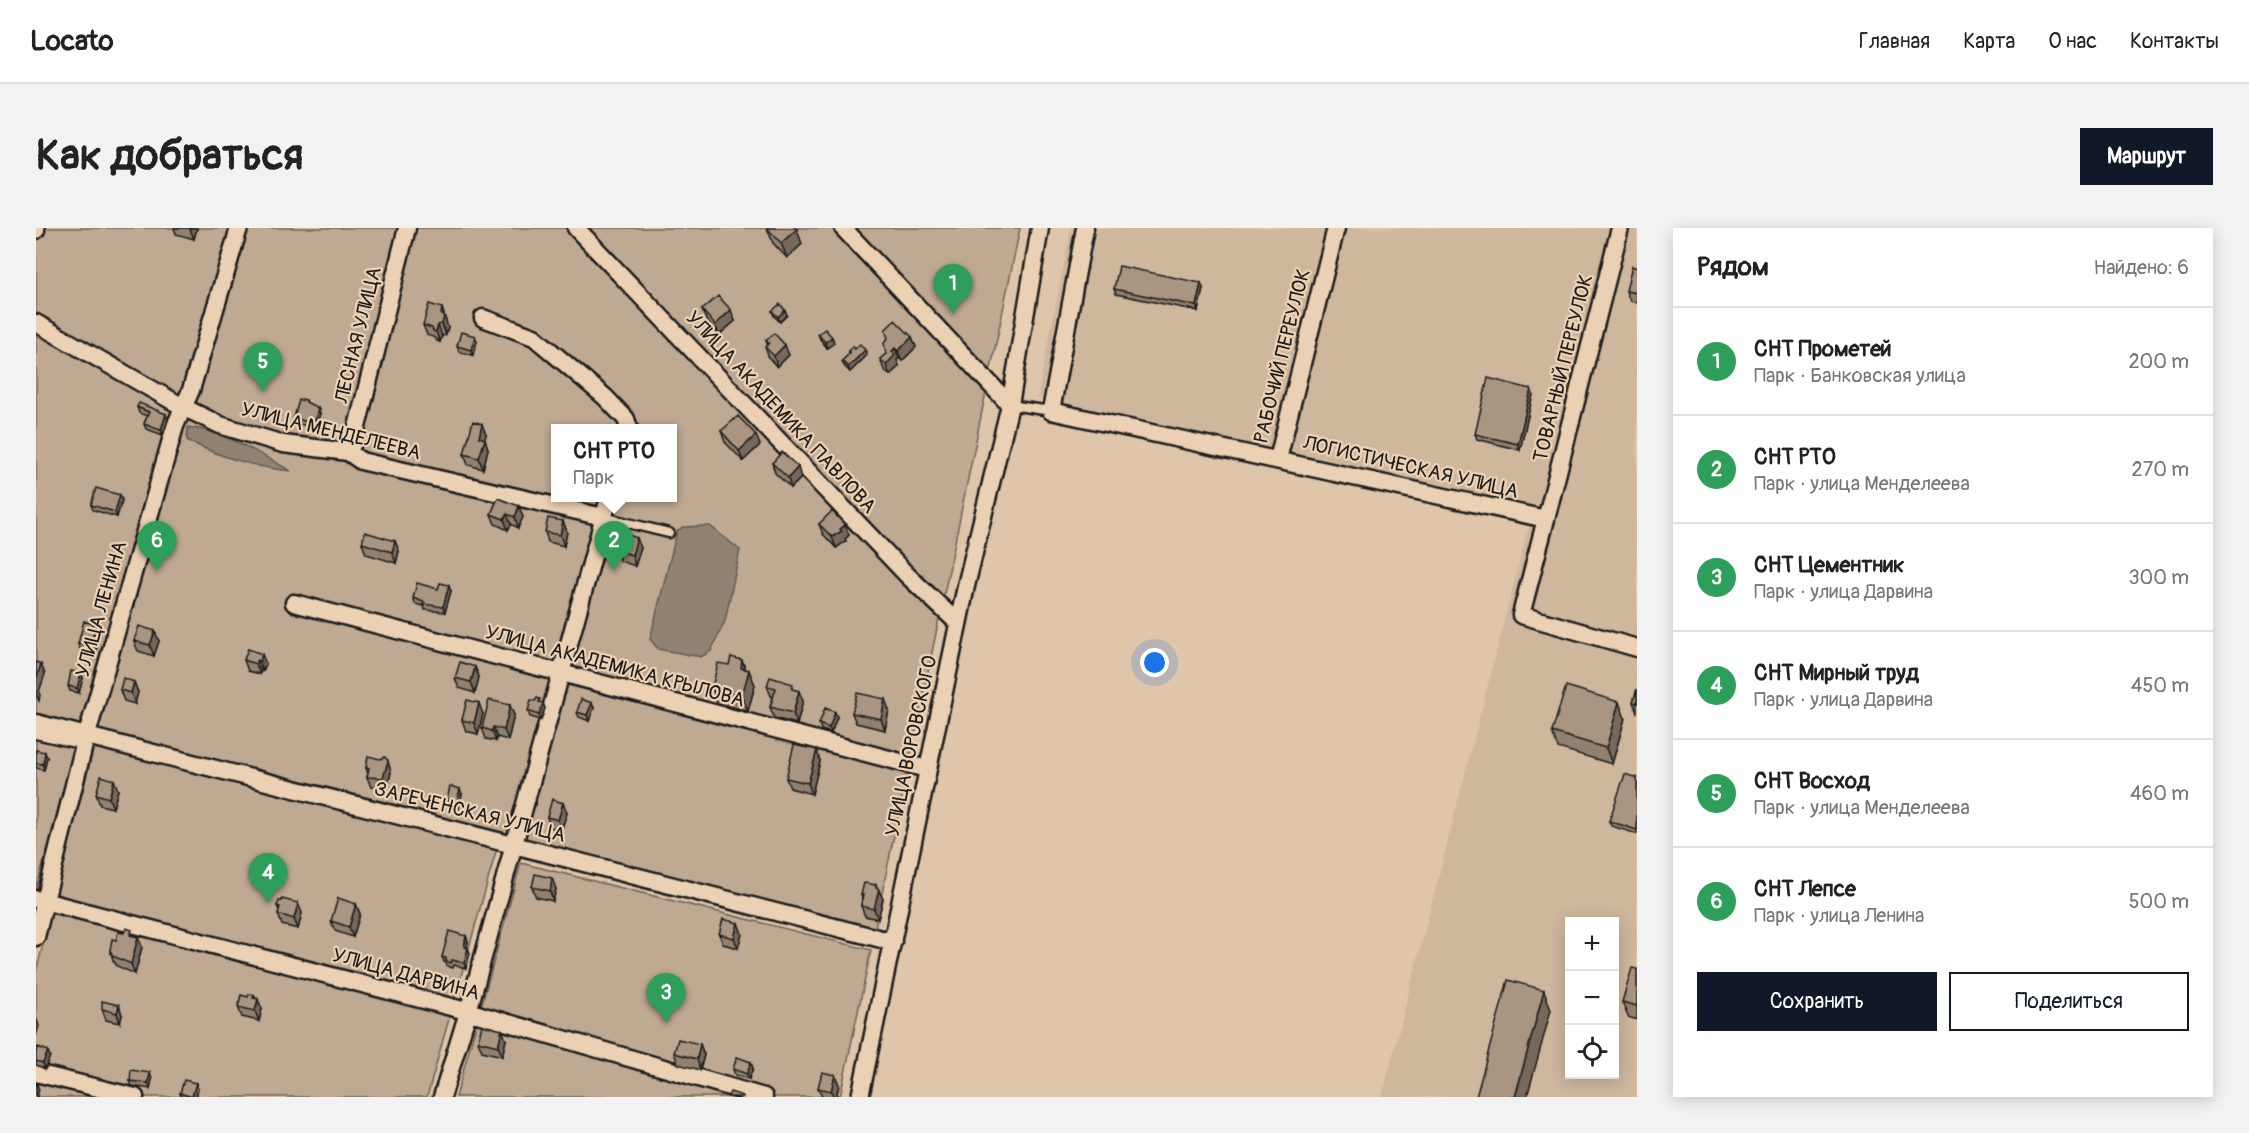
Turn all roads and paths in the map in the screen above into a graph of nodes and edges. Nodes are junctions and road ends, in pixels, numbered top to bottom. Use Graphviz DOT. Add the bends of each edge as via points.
graph roads {
  1 [pos="239,228"];
  2 [pos="407,228"];
  3 [pos="576,228"];
  4 [pos="843,228"];
  5 [pos="1085,228"];
  6 [pos="1336,228"];
  7 [pos="1620,228"];
  8 [pos="1035,229"];
  9 [pos="483,318"];
  10 [pos="36,323"];
  11 [pos="1010,405"];
  12 [pos="183,407"];
  13 [pos="1051,411"];
  14 [pos="628,424"];
  15 [pos="348,452"];
  16 [pos="1278,459"];
  17 [pos="608,502"];
  18 [pos="603,517"];
  19 [pos="1546,519"];
  20 [pos="669,533"];
  21 [pos="294,603"];
  22 [pos="958,623"];
  23 [pos="1637,648"];
  24 [pos="561,673"];
  25 [pos="36,723"];
  26 [pos="36,734"];
  27 [pos="85,740"];
  28 [pos="927,769"];
  29 [pos="514,844"];
  30 [pos="40,900"];
  31 [pos="36,937"];
  32 [pos="893,942"];
  33 [pos="468,1012"];
  34 [pos="36,1073"];
  35 [pos="135,1097"];
  36 [pos="442,1097"];
  37 [pos="764,1097"];
  38 [pos="860,1097"];
  1 -- 12 [label="street, УЛИЦА ЛЕНИНА"];
  2 -- 15 [label="street, ЛЕСНАЯ УЛИЦА"];
  3 -- 22 [label="street, УЛИЦА АКАДЕМИКА ПАВЛОВА" via="908,576"];
  4 -- 11 [label="street"];
  5 -- 13 [label="street"];
  6 -- 16 [label="street, РАБОЧИЙ ПЕРЕУЛОК"];
  7 -- 19 [label="street, ТОВАРНЫЙ ПЕРЕУЛОК"];
  8 -- 11 [label="street, УЛИЦА ВОРОВСКОГО"];
  9 -- 14 [label="street" via="534,337 605,397"];
  10 -- 12 [label="street, УЛИЦА МЕНДЕЛЕЕВА"];
  11 -- 13 [label="lane"];
  11 -- 22 [label="street, УЛИЦА ВОРОВСКОГО"];
  12 -- 15 [label="street, УЛИЦА МЕНДЕЛЕЕВА" via="220,425 283,444"];
  12 -- 27 [label="street, УЛИЦА ЛЕНИНА"];
  13 -- 16 [label="street, ЛОГИСТИЧЕСКАЯ УЛИЦА"];
  15 -- 18 [label="street, УЛИЦА МЕНДЕЛЕЕВА" via="361,460"];
  16 -- 19 [label="street, ЛОГИСТИЧЕСКАЯ УЛИЦА"];
  17 -- 18 [label="street"];
  18 -- 20 [label="lane"];
  18 -- 24 [label="street"];
  19 -- 23 [label="street" via="1521,615"];
  21 -- 24 [label="street, УЛИЦА АКАДЕМИКА КРЫЛОВА"];
  22 -- 28 [label="street, УЛИЦА ВОРОВСКОГО"];
  24 -- 28 [label="street, УЛИЦА АКАДЕМИКА КРЫЛОВА"];
  24 -- 29 [label="street"];
  25 -- 27 [label="street, ЗАРЕЧЕНСКАЯ УЛИЦА"];
  26 -- 27 [label="lane"];
  27 -- 29 [label="street, ЗАРЕЧЕНСКАЯ УЛИЦА"];
  27 -- 30 [label="street, УЛИЦА ЛЕНИНА"];
  28 -- 32 [label="street, УЛИЦА ВОРОВСКОГО"];
  29 -- 32 [label="street, ЗАРЕЧЕНСКАЯ УЛИЦА"];
  29 -- 33 [label="street"];
  30 -- 31 [label="street, УЛИЦА ЛЕНИНА"];
  30 -- 33 [label="street, УЛИЦА ДАРВИНА"];
  32 -- 38 [label="street, УЛИЦА ВОРОВСКОГО"];
  33 -- 36 [label="street"];
  33 -- 37 [label="street, УЛИЦА ДАРВИНА"];
  34 -- 35 [label="street"];
}
